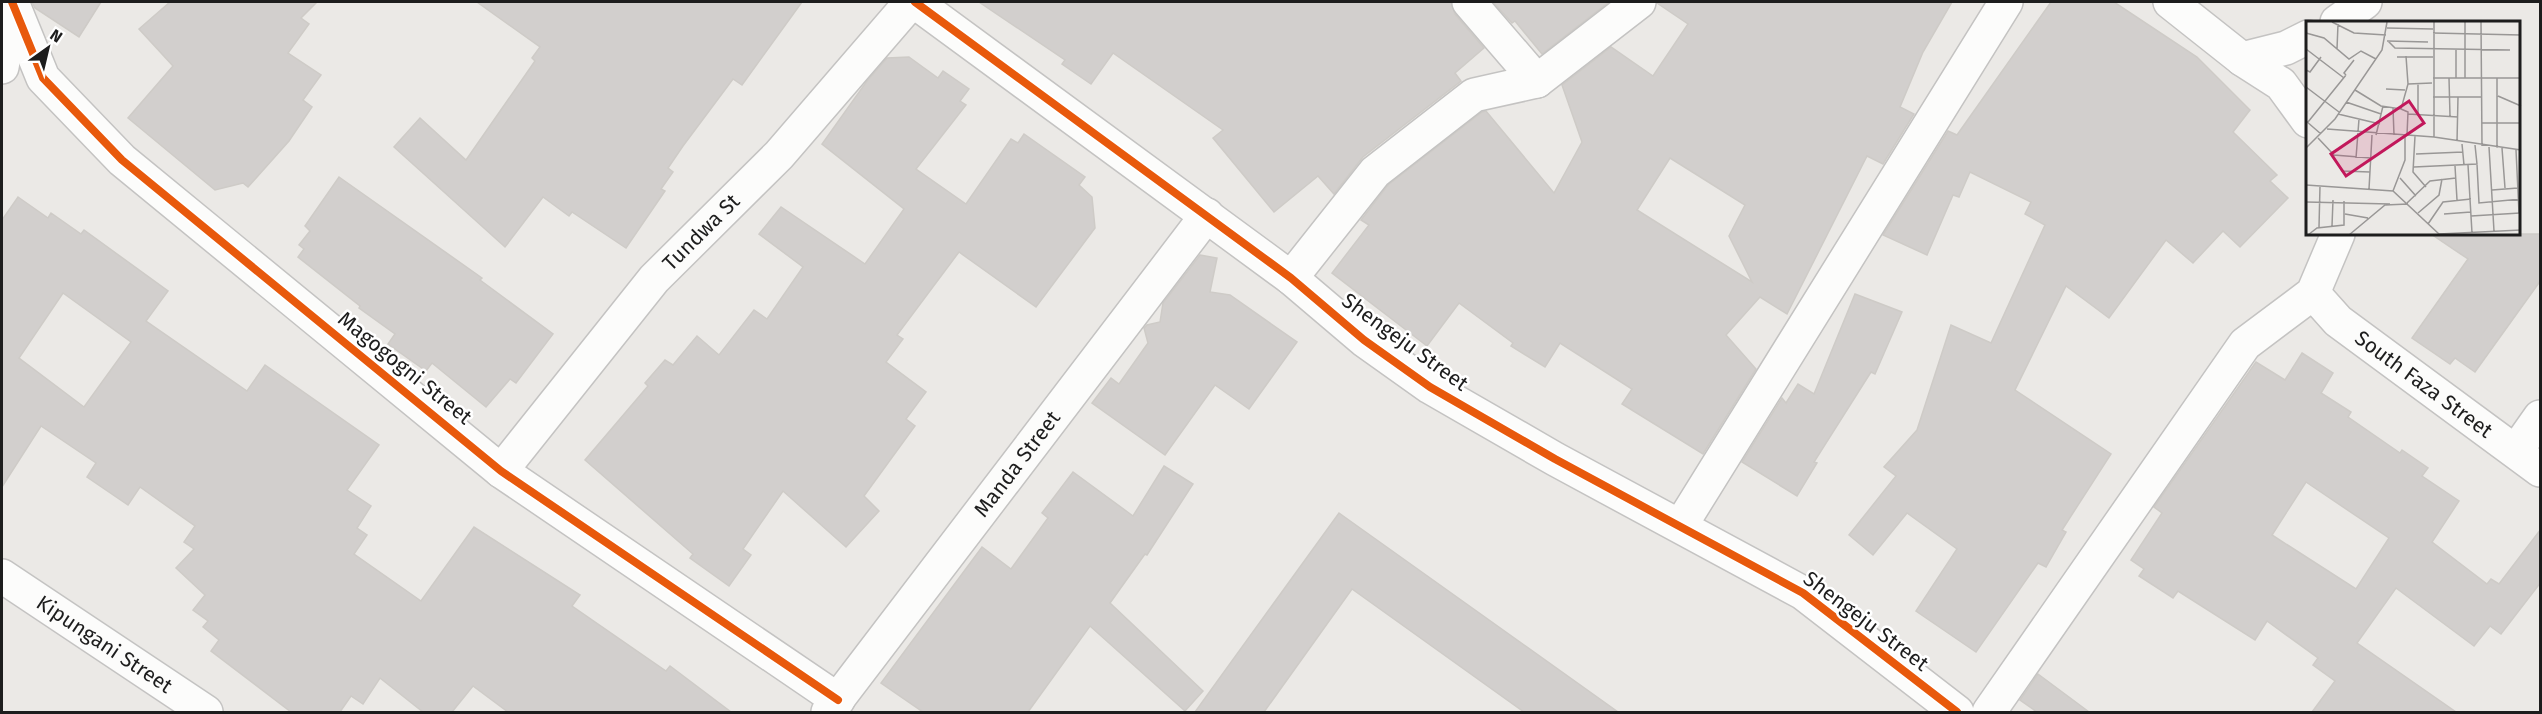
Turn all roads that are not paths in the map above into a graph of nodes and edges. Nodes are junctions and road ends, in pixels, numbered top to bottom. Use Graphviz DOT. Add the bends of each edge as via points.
graph roads {
  1 [pos="913,2"];
  2 [pos="1469,2"];
  3 [pos="1639,2"];
  4 [pos="2006,2"];
  5 [pos="2170,2"];
  6 [pos="2365,2"];
  7 [pos="13,4"];
  8 [pos="2338,21"];
  9 [pos="2306,38"];
  10 [pos="2241,59"];
  11 [pos="2,67"];
  12 [pos="1537,81"];
  13 [pos="2306,118"];
  14 [pos="1207,215"];
  15 [pos="2337,236"];
  16 [pos="1291,278"];
  17 [pos="2313,293"];
  18 [pos="2541,417"];
  19 [pos="2528,461"];
  20 [pos="501,471"];
  21 [pos="1681,525"];
  22 [pos="2,576"];
  23 [pos="833,706"];
  24 [pos="1944,709"];
  25 [pos="206,712"];
  26 [pos="1989,712"];
  1 -- 14 [label="street, Shengeju Street"];
  1 -- 20 [label="street, Tundwa St" via="779,155 654,279"];
  2 -- 12 [label="street"];
  3 -- 12 [label="street"];
  4 -- 21 [label="street"];
  5 -- 10 [label="street"];
  6 -- 8 [label="street"];
  7 -- 11 [label="street"];
  7 -- 20 [label="street, Magogogni Street" via="43,78 122,160"];
  9 -- 10 [label="street" via="2286,48"];
  10 -- 13 [label="street" via="2280,84"];
  12 -- 16 [label="street" via="1474,95 1375,172"];
  14 -- 16 [label="street, Shengeju Street"];
  14 -- 23 [label="street, Manda Street"];
  15 -- 17 [label="street"];
  16 -- 21 [label="street, Shengeju Street" via="1430,387"];
  17 -- 19 [label="street, South Faza Street" via="2338,321"];
  17 -- 26 [label="street" via="2245,345"];
  18 -- 19 [label="street"];
  20 -- 23 [label="street, Magogogni Street"];
  21 -- 24 [label="street, Shengeju Street" via="1803,593"];
  22 -- 25 [label="street, Kipungani Street"];
}
